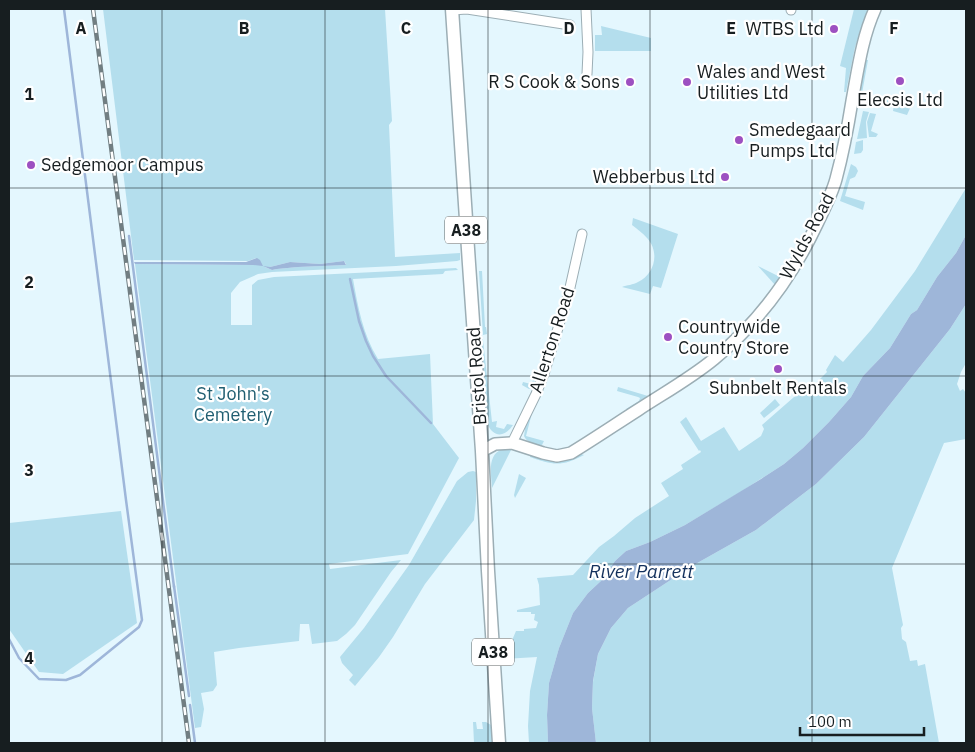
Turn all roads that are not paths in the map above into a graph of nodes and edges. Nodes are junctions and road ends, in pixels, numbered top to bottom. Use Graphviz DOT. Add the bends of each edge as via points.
graph roads {
  1 [pos="452,9"];
  2 [pos="586,9"];
  3 [pos="875,9"];
  4 [pos="570,25"];
  5 [pos="587,74"];
  6 [pos="582,234"];
  7 [pos="512,443"];
  8 [pos="482,451"];
  9 [pos="498,743"];
  1 -- 4 [label="street"];
  1 -- 8 [label="main road, Bristol Road / A38"];
  2 -- 5 [label="street"];
  3 -- 7 [label="street, Wylds Road" via="861,53 833,188 801,255 761,311 731,344 701,369 571,452 557,456"];
  6 -- 7 [label="street, Allerton Road" via="569,292 544,374"];
  7 -- 8 [label="street, Wylds Road" via="495,444"];
  8 -- 9 [label="main road, Bristol Road / A38"];
}
